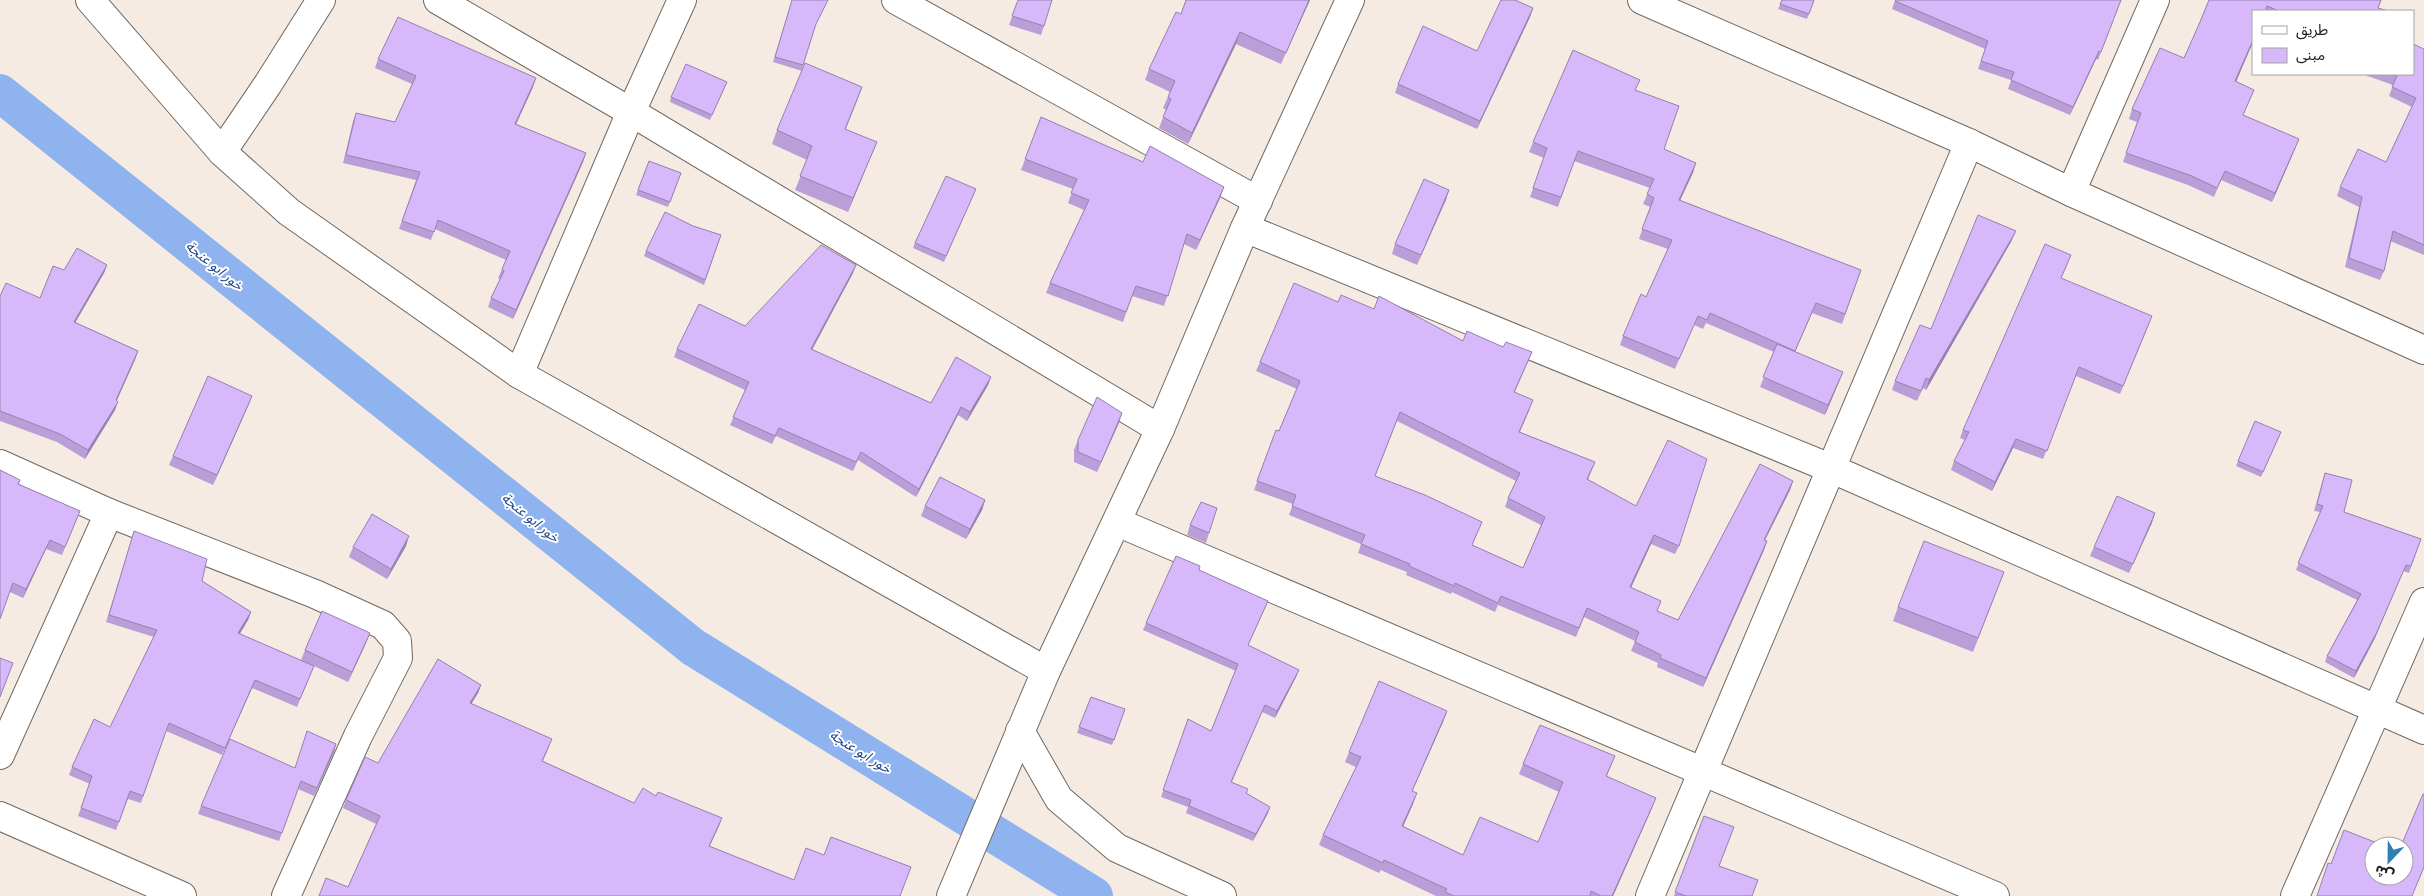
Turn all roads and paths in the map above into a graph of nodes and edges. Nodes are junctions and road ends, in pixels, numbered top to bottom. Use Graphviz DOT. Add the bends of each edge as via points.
graph roads {
  1 [pos="90,0"];
  2 [pos="321,0"];
  3 [pos="438,0"];
  4 [pos="682,0"];
  5 [pos="896,0"];
  6 [pos="1350,0"];
  7 [pos="1642,0"];
  8 [pos="2155,0"];
  9 [pos="631,112"];
  10 [pos="1969,143"];
  11 [pos="222,152"];
  12 [pos="2071,192"];
  13 [pos="1258,201"];
  14 [pos="1245,228"];
  15 [pos="2424,350"];
  16 [pos="519,374"];
  17 [pos="1160,429"];
  18 [pos="0,464"];
  19 [pos="1830,468"];
  20 [pos="109,513"];
  21 [pos="1117,522"];
  22 [pos="2424,602"];
  23 [pos="1046,671"];
  24 [pos="2378,710"];
  25 [pos="2424,730"];
  26 [pos="1015,742"];
  27 [pos="0,755"];
  28 [pos="1704,771"];
  29 [pos="0,816"];
  30 [pos="953,891"];
  31 [pos="182,896"];
  32 [pos="286,896"];
  33 [pos="1222,896"];
  34 [pos="1650,896"];
  35 [pos="1995,896"];
  36 [pos="2295,896"];
  1 -- 11 [label="street"];
  2 -- 11 [label="street"];
  3 -- 9 [label="street"];
  4 -- 9 [label="street"];
  5 -- 13 [label="street"];
  6 -- 13 [label="street"];
  7 -- 10 [label="street"];
  8 -- 12 [label="street"];
  9 -- 16 [label="street"];
  9 -- 17 [label="street"];
  10 -- 12 [label="street"];
  10 -- 19 [label="street"];
  11 -- 16 [label="street" via="289,212"];
  12 -- 15 [label="street"];
  13 -- 14 [label="street"];
  14 -- 17 [label="street"];
  14 -- 19 [label="street"];
  16 -- 23 [label="street"];
  17 -- 21 [label="street"];
  18 -- 20 [label="street"];
  19 -- 24 [label="street"];
  19 -- 28 [label="street"];
  20 -- 27 [label="street"];
  20 -- 32 [label="street" via="315,594 382,625 397,641 398,658 358,736"];
  21 -- 23 [label="street"];
  21 -- 28 [label="street"];
  22 -- 24 [label="street"];
  23 -- 26 [label="street"];
  24 -- 25 [label="street"];
  24 -- 36 [label="street"];
  26 -- 30 [label="street"];
  26 -- 33 [label="street" via="1059,798 1117,848"];
  28 -- 34 [label="street"];
  28 -- 35 [label="street"];
  29 -- 31 [label="street"];
}
